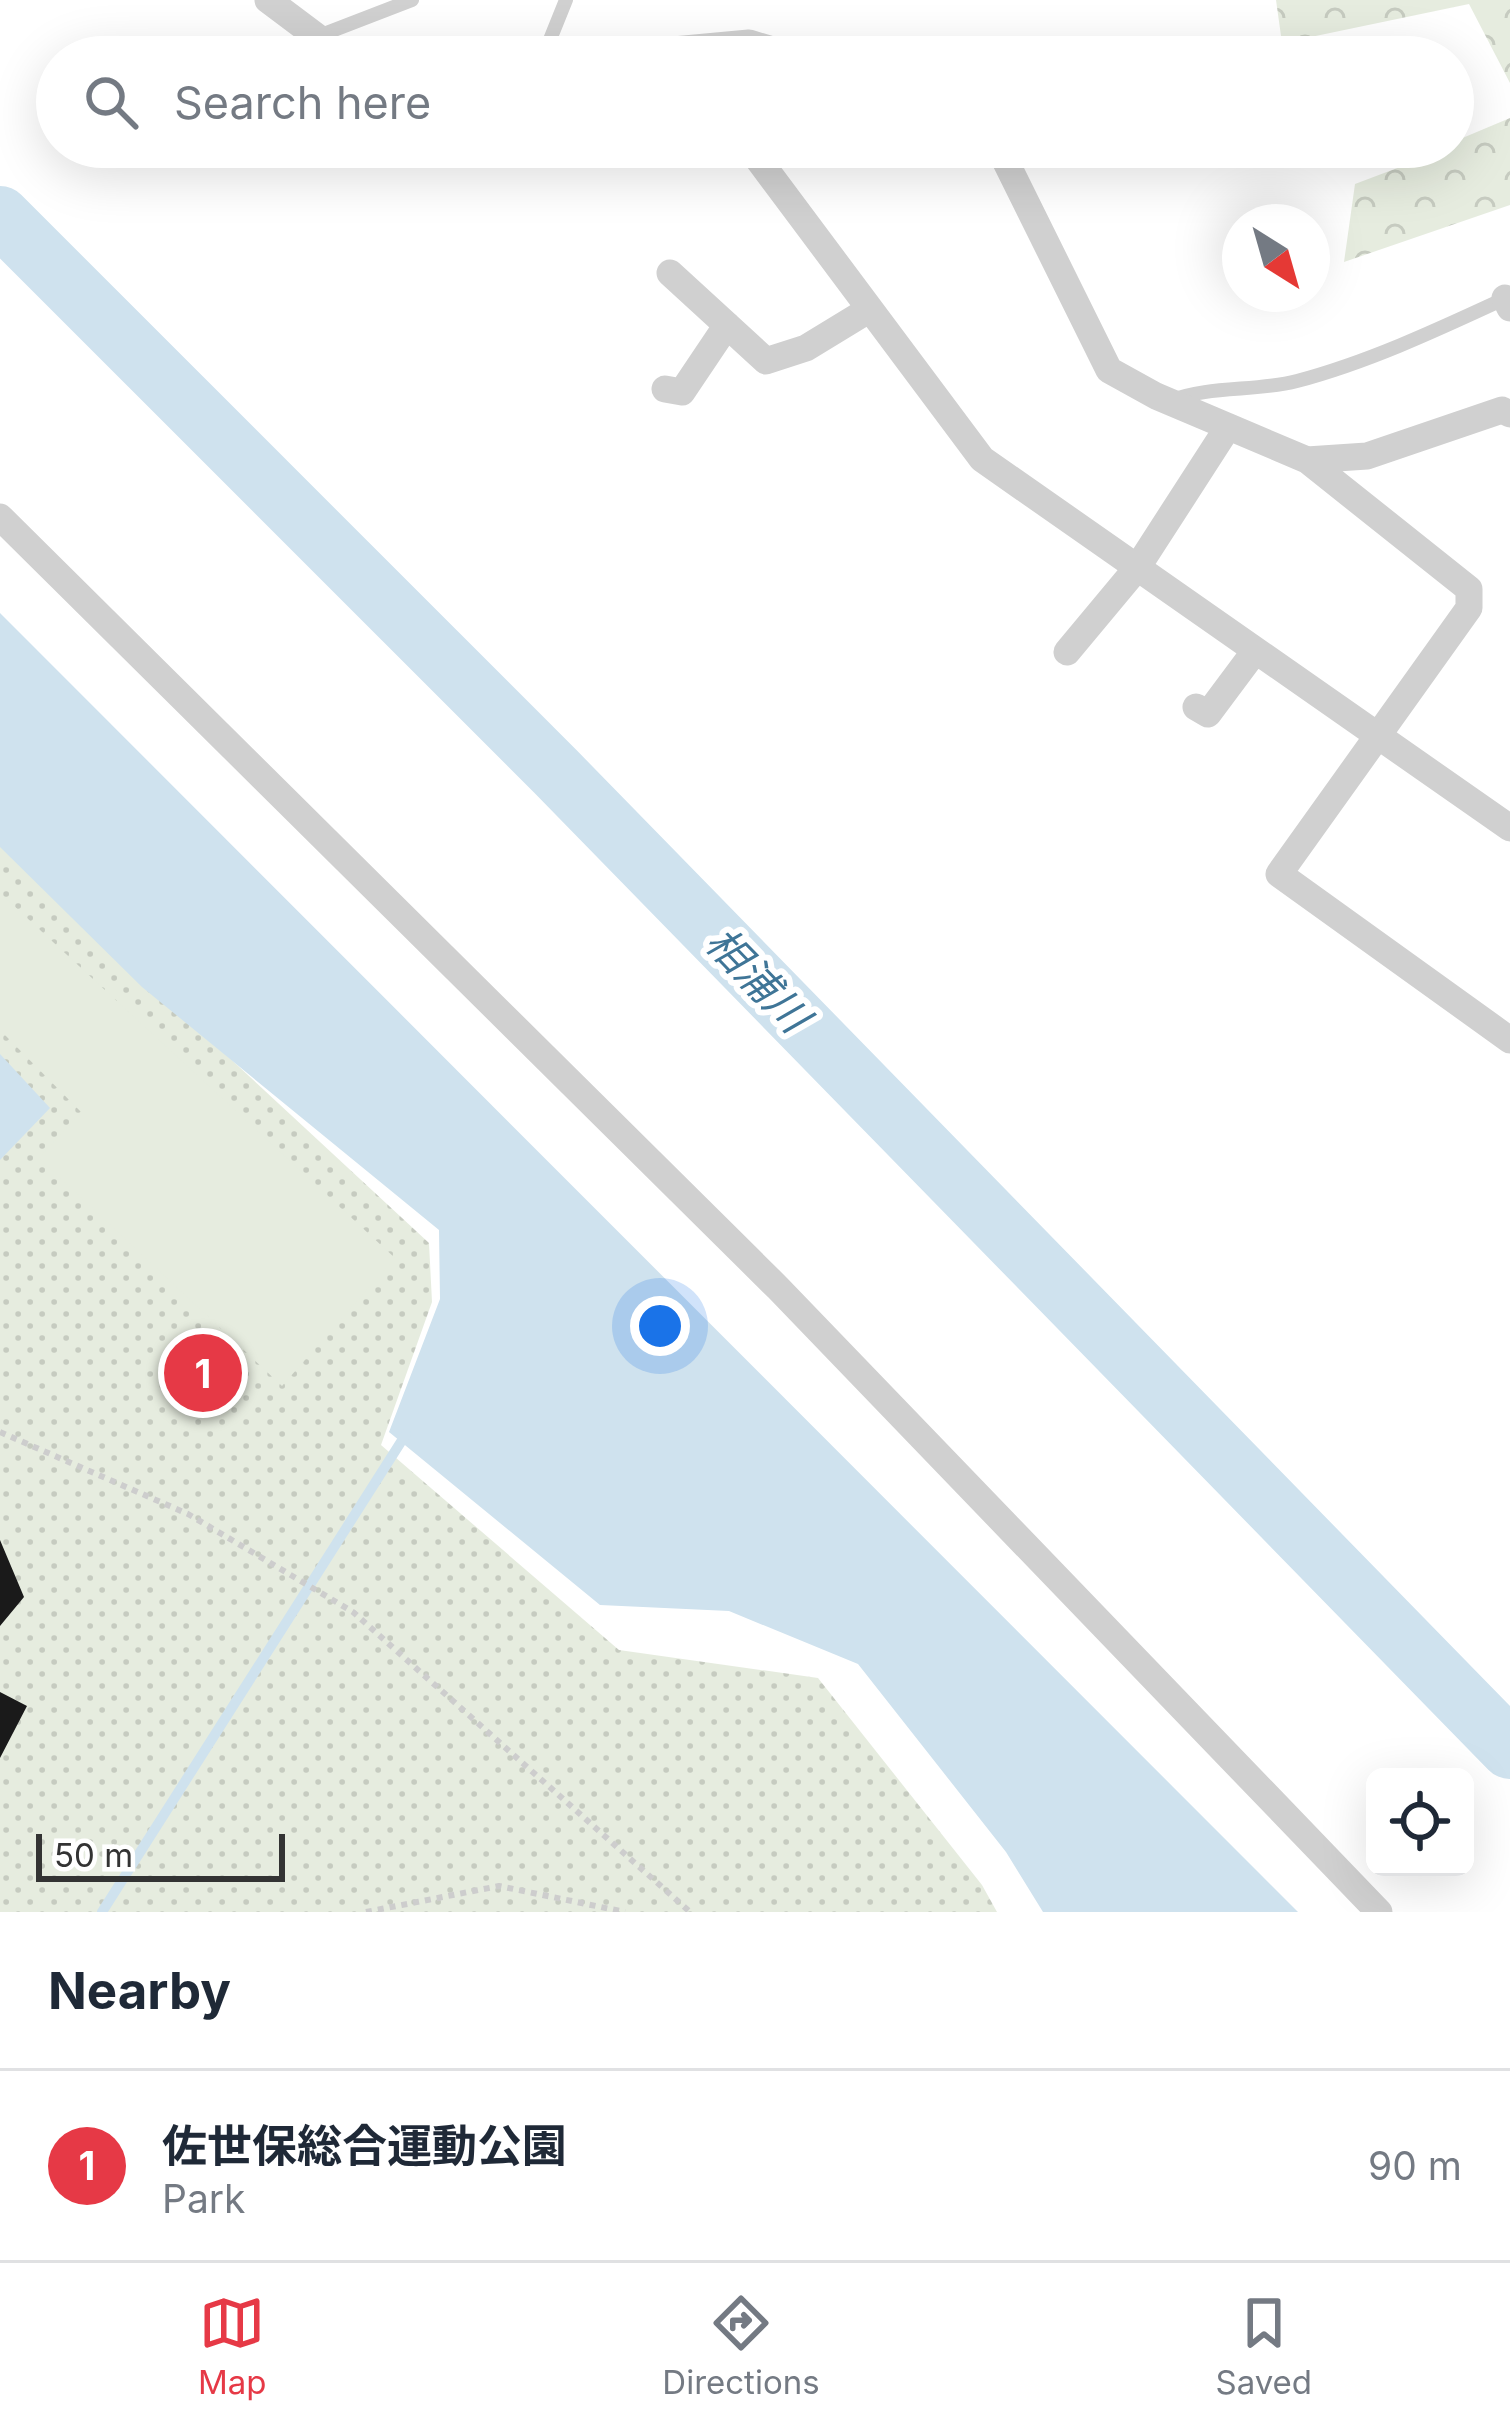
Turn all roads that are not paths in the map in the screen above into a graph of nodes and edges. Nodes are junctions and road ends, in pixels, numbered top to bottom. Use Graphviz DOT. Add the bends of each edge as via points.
graph roads {
  1 [pos="268,0"];
  2 [pos="412,0"];
  3 [pos="566,0"];
  4 [pos="315,36"];
  5 [pos="319,36"];
  6 [pos="551,36"];
  7 [pos="765,168"];
  8 [pos="1005,168"];
  9 [pos="670,273"];
  10 [pos="1508,300"];
  11 [pos="870,309"];
  12 [pos="727,325"];
  13 [pos="665,389"];
  14 [pos="1168,401"];
  15 [pos="1510,414"];
  16 [pos="1228,427"];
  17 [pos="1307,460"];
  18 [pos="0,517"];
  19 [pos="1137,568"];
  20 [pos="1255,651"];
  21 [pos="1067,652"];
  22 [pos="1208,714"];
  23 [pos="1378,737"];
  24 [pos="1510,828"];
  25 [pos="1510,1040"];
  26 [pos="1379,1912"];
  1 -- 4 [label="street"];
  2 -- 5 [label="lane"];
  3 -- 6 [label="lane"];
  7 -- 11 [label="street"];
  8 -- 14 [label="street" via="1108,370"];
  9 -- 12 [label="street"];
  10 -- 14 [label="lane" via="1294,382 1197,390"];
  11 -- 12 [label="street" via="806,348 766,361"];
  11 -- 19 [label="street" via="982,459"];
  12 -- 13 [label="street" via="682,392"];
  14 -- 16 [label="street"];
  15 -- 17 [label="street" via="1502,410 1367,456"];
  16 -- 17 [label="street"];
  16 -- 19 [label="street"];
  17 -- 23 [label="street" via="1469,589 1469,608"];
  18 -- 26 [label="street" via="778,1288"];
  19 -- 20 [label="street"];
  19 -- 21 [label="street"];
  20 -- 22 [label="street"];
  20 -- 23 [label="street"];
  23 -- 24 [label="street"];
  23 -- 25 [label="street" via="1279,874"];
}
